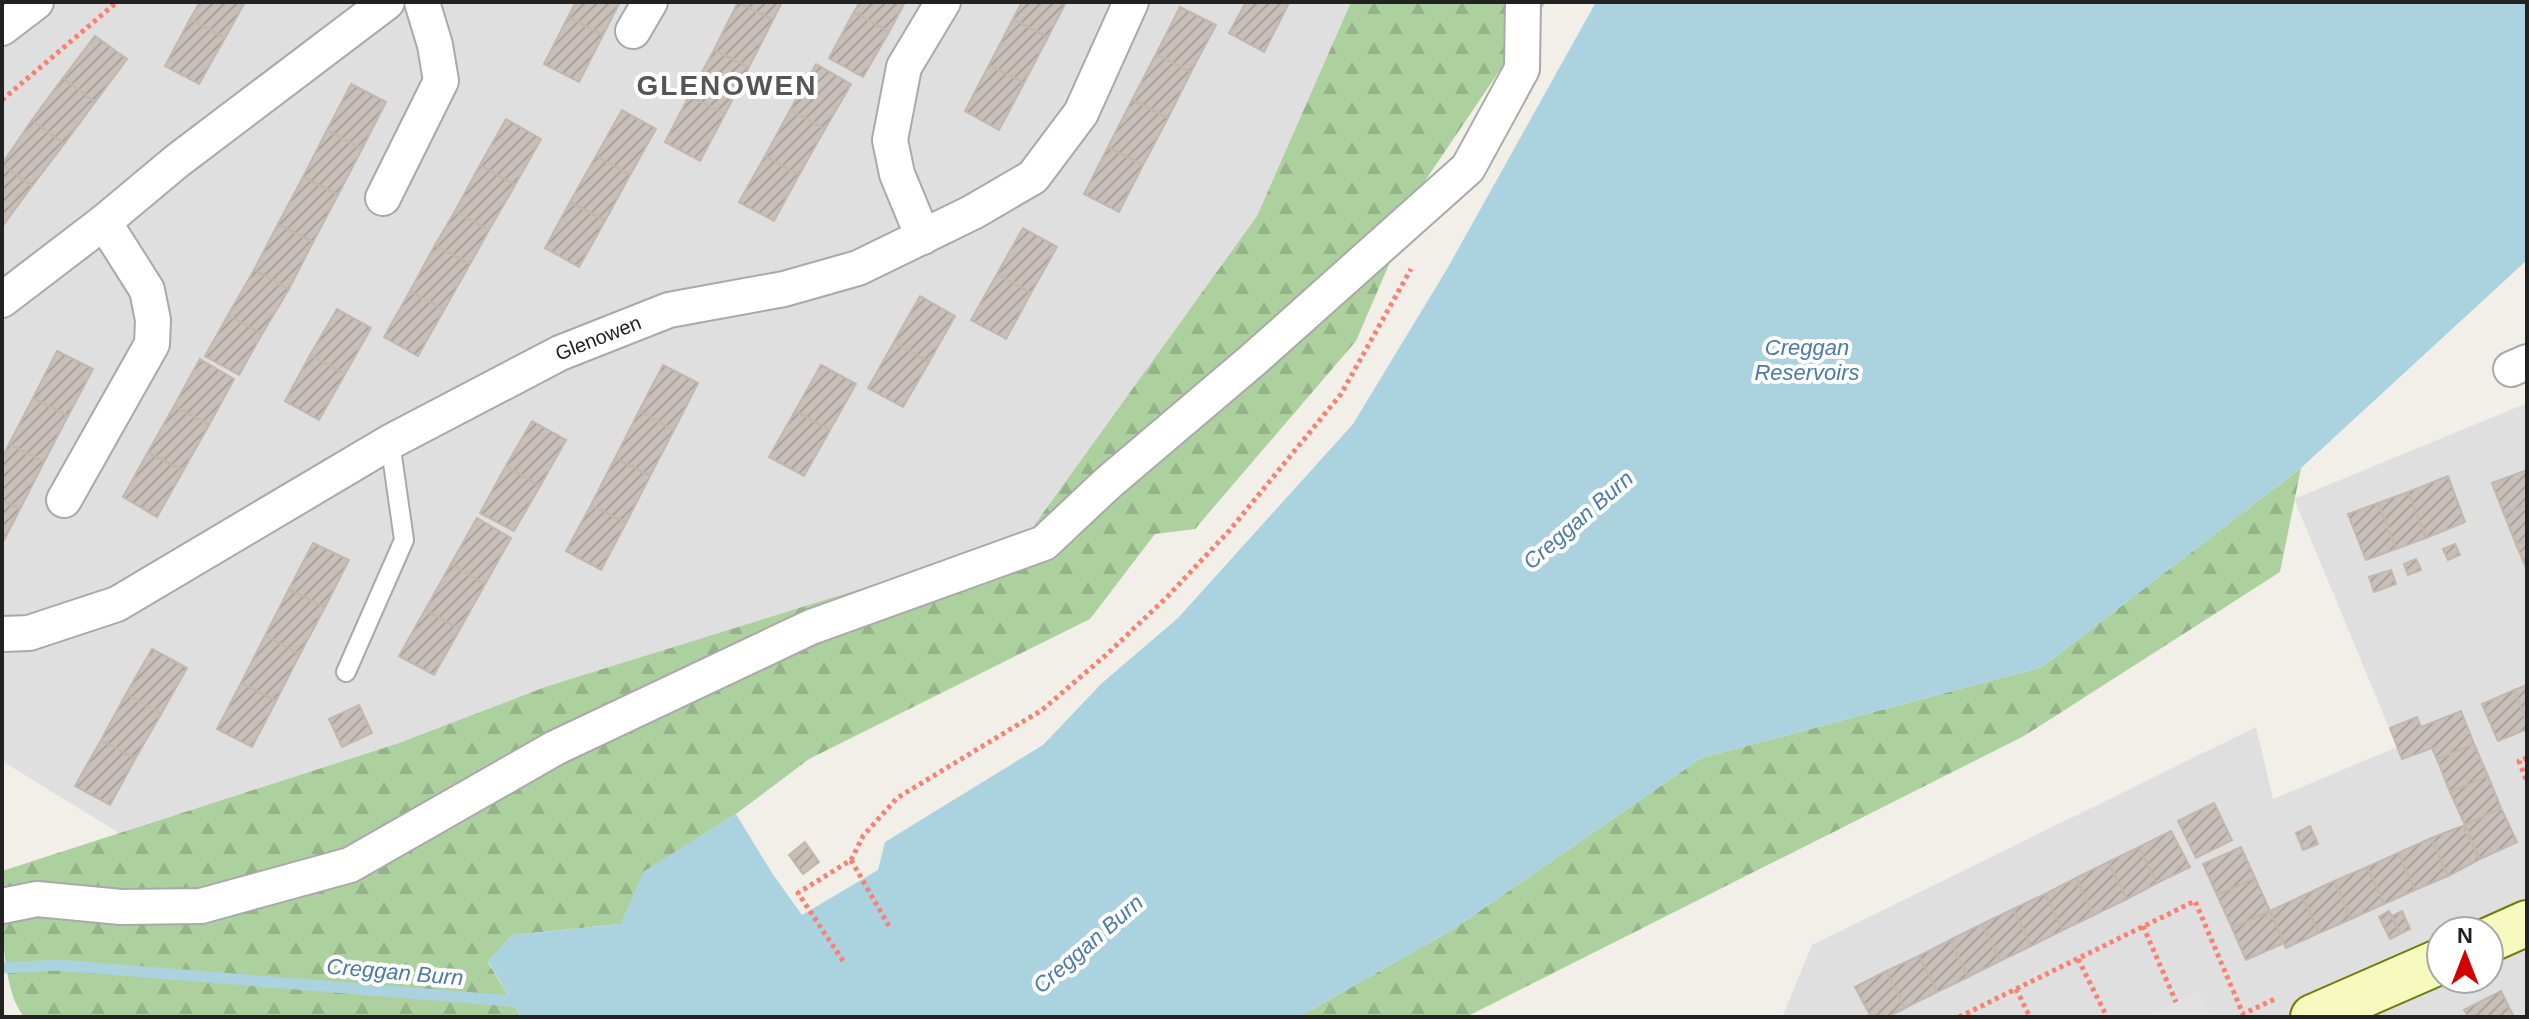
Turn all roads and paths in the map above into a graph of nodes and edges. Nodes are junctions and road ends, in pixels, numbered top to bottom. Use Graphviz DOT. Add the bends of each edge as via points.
graph roads {
  1 [pos="36,2"];
  2 [pos="117,2"];
  3 [pos="387,2"];
  4 [pos="422,2"];
  5 [pos="943,2"];
  6 [pos="1131,2"];
  7 [pos="1523,2"];
  8 [pos="2,28"];
  9 [pos="2,100"];
  10 [pos="383,198"];
  11 [pos="104,222"];
  12 [pos="923,237"];
  13 [pos="1415,261"];
  14 [pos="2,300"];
  15 [pos="390,442"];
  16 [pos="64,500"];
  17 [pos="2,634"];
  18 [pos="346,672"];
  19 [pos="2527,758"];
  20 [pos="2527,782"];
  21 [pos="851,860"];
  22 [pos="2,906"];
  23 [pos="2527,923"];
  24 [pos="889,926"];
  25 [pos="2142,926"];
  26 [pos="2505,933"];
  27 [pos="2078,959"];
  28 [pos="843,961"];
  29 [pos="2425,966"];
  30 [pos="2016,989"];
  31 [pos="2176,1002"];
  32 [pos="2299,1006"];
  33 [pos="1959,1017"];
  34 [pos="2030,1017"];
  35 [pos="2107,1017"];
  1 -- 8 [label="street"];
  2 -- 9 [label="path"];
  3 -- 11 [label="street"];
  4 -- 10 [label="street" via="441,81"];
  5 -- 12 [label="street" via="904,67 890,140 897,174"];
  6 -- 12 [label="street, Glenowen" via="1081,113 1033,177"];
  7 -- 22 [label="street" via="1522,69 1468,168 1044,543 811,627 555,748 350,865 201,906 121,907 37,899"];
  11 -- 14 [label="street"];
  11 -- 16 [label="street" via="147,290 152,344"];
  12 -- 15 [label="street, Glenowen" via="858,268 784,289 669,310 560,353"];
  13 -- 21 [label="path" via="1341,394 1229,531 1167,597 1042,710 897,798 863,836"];
  15 -- 17 [label="street, Glenowen" via="117,604 29,633"];
  15 -- 18 [label="lane" via="404,540"];
  19 -- 20 [label="path" via="2519,761"];
  21 -- 24 [label="path"];
  21 -- 28 [label="path" via="798,893"];
  23 -- 26 [label="street"];
  25 -- 27 [label="path"];
  25 -- 31 [label="path"];
  25 -- 32 [label="path" via="2195,901 2243,1014"];
  27 -- 30 [label="path"];
  27 -- 35 [label="path"];
  29 -- 32 [label="street"];
  30 -- 33 [label="path"];
  30 -- 34 [label="path"];
}
